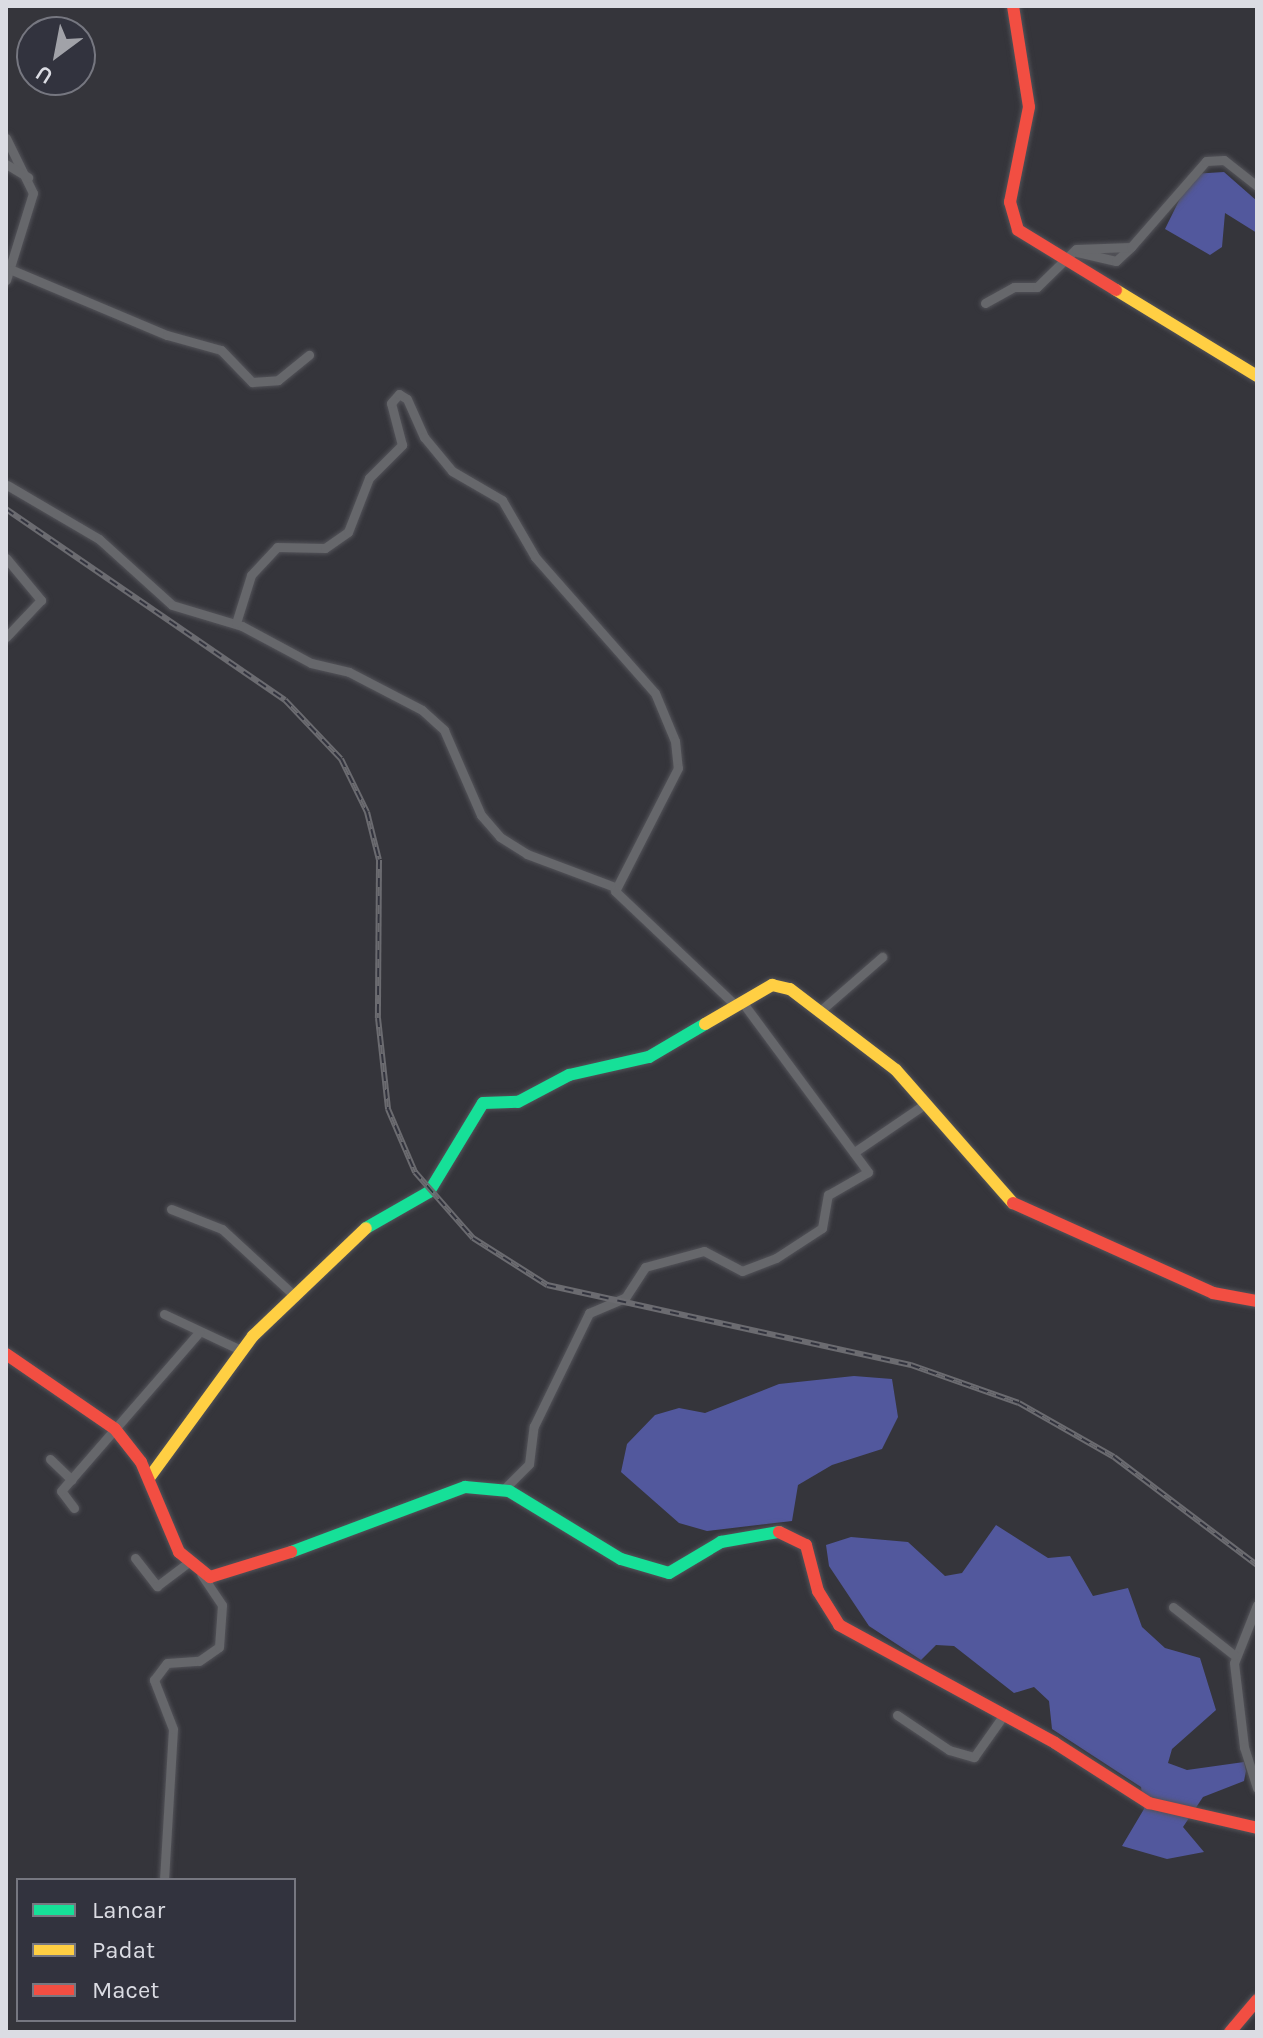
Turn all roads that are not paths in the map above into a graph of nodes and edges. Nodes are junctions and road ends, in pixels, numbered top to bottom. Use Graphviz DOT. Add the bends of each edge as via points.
graph roads {
  1 [pos="1013,6"];
  2 [pos="6,138"];
  3 [pos="6,164"];
  4 [pos="31,178"];
  5 [pos="1257,186"];
  6 [pos="1067,256"];
  7 [pos="12,270"];
  8 [pos="6,280"];
  9 [pos="985,303"];
  10 [pos="309,355"];
  11 [pos="1257,376"];
  12 [pos="6,484"];
  13 [pos="6,558"];
  14 [pos="236,623"];
  15 [pos="6,637"];
  16 [pos="615,887"];
  17 [pos="882,957"];
  18 [pos="739,1004"];
  19 [pos="819,1012"];
  20 [pos="925,1104"];
  21 [pos="856,1151"];
  22 [pos="171,1209"];
  23 [pos="296,1297"];
  24 [pos="1257,1301"];
  25 [pos="164,1314"];
  26 [pos="199,1332"];
  27 [pos="241,1350"];
  28 [pos="6,1354"];
  29 [pos="115,1429"];
  30 [pos="50,1459"];
  31 [pos="149,1478"];
  32 [pos="72,1480"];
  33 [pos="503,1490"];
  34 [pos="74,1508"];
  35 [pos="135,1558"];
  36 [pos="188,1563"];
  37 [pos="201,1574"];
  38 [pos="1257,1605"];
  39 [pos="1173,1607"];
  40 [pos="1234,1655"];
  41 [pos="897,1715"];
  42 [pos="1003,1716"];
  43 [pos="1257,1788"];
  44 [pos="1257,1828"];
  45 [pos="164,1878"];
  46 [pos="1257,2000"];
  47 [pos="1230,2032"];
  1 -- 6 [label="street" via="1029,117 1010,210 1024,236"];
  2 -- 4 [label="street"];
  3 -- 4 [label="street"];
  4 -- 7 [label="street" via="33,205"];
  5 -- 6 [label="street" via="1224,160 1206,161 1131,247 1089,246"];
  6 -- 9 [label="street" via="1037,287 1014,287"];
  6 -- 11 [label="street"];
  7 -- 8 [label="street"];
  7 -- 10 [label="street" via="167,335 221,350 252,382 278,380"];
  12 -- 14 [label="street" via="99,539 172,605"];
  13 -- 15 [label="street" via="41,600"];
  14 -- 16 [label="street" via="422,710 444,730 481,815 500,837 527,854"];
  14 -- 16 [label="street" via="251,575 277,547 325,548 348,532 369,478 402,445 391,403 399,394 407,399 424,437 452,471 502,500 531,552 664,710 678,768"];
  16 -- 18 [label="street"];
  17 -- 19 [label="street"];
  18 -- 19 [label="street" via="772,985 784,986"];
  18 -- 21 [label="street"];
  18 -- 23 [label="street" via="699,1034 649,1057 569,1075 518,1102 483,1103 429,1192 355,1235"];
  19 -- 20 [label="street" via="896,1070"];
  20 -- 21 [label="street"];
  20 -- 24 [label="street" via="1017,1208 1213,1293"];
  21 -- 33 [label="street" via="867,1174 828,1195 822,1228 776,1258 742,1271 704,1251 645,1267 625,1298 610,1299 606,1309 589,1313 534,1426 529,1464"];
  22 -- 23 [label="street" via="222,1229"];
  23 -- 27 [label="street"];
  25 -- 26 [label="street"];
  26 -- 27 [label="street"];
  26 -- 29 [label="street"];
  27 -- 31 [label="street"];
  28 -- 29 [label="street"];
  29 -- 31 [label="street"];
  29 -- 32 [label="street"];
  30 -- 32 [label="street"];
  31 -- 36 [label="street" via="170,1538"];
  32 -- 34 [label="street" via="60,1495"];
  33 -- 37 [label="street" via="465,1487 225,1577"];
  33 -- 42 [label="street" via="621,1559 669,1573 748,1533 789,1535 806,1545 818,1591 839,1625"];
  35 -- 36 [label="street" via="157,1586"];
  36 -- 37 [label="street"];
  37 -- 45 [label="street" via="222,1605 219,1647 199,1661 167,1663 154,1680 173,1729"];
  38 -- 40 [label="street"];
  39 -- 40 [label="street"];
  40 -- 43 [label="street" via="1244,1747"];
  41 -- 42 [label="street" via="949,1750 974,1757"];
  42 -- 44 [label="street" via="1149,1803"];
  46 -- 47 [label="street"];
}
